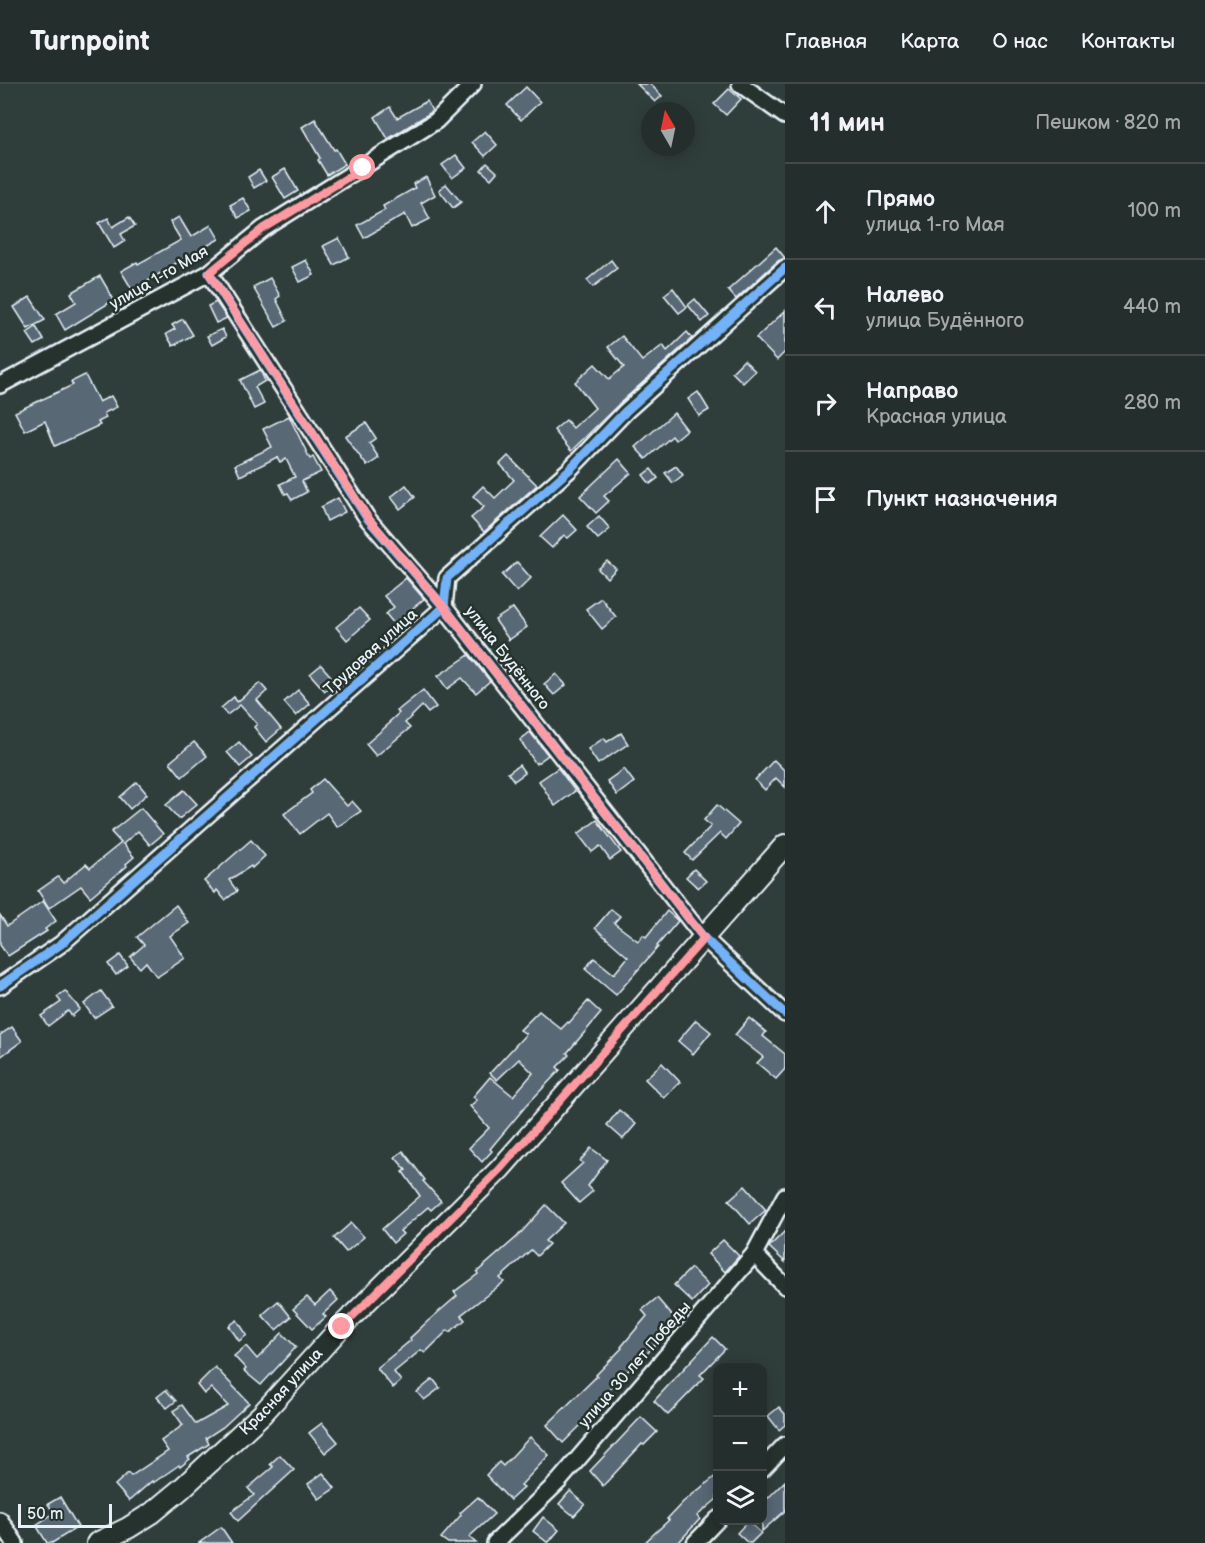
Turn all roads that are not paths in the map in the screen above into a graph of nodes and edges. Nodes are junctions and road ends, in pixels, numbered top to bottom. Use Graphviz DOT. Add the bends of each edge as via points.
graph roads {
  1 [pos="473,84"];
  2 [pos="740,84"];
  3 [pos="785,116"];
  4 [pos="785,268"];
  5 [pos="209,273"];
  6 [pos="0,385"];
  7 [pos="444,607"];
  8 [pos="785,845"];
  9 [pos="704,938"];
  10 [pos="0,986"];
  11 [pos="785,1014"];
  12 [pos="785,1196"];
  13 [pos="754,1254"];
  14 [pos="785,1286"];
  15 [pos="785,1445"];
  16 [pos="767,1464"];
  17 [pos="0,1520"];
  18 [pos="713,1523"];
  19 [pos="15,1543"];
  20 [pos="97,1543"];
  21 [pos="495,1543"];
  22 [pos="695,1543"];
  1 -- 5 [label="street, улица 1-го Мая" via="436,121 263,229"];
  2 -- 3 [label="street"];
  4 -- 7 [label="street" via="447,578"];
  5 -- 6 [label="street, улица 1-го Мая"];
  5 -- 7 [label="street, улица Будённого" via="368,518"];
  7 -- 9 [label="street, улица Будённого"];
  7 -- 10 [label="street, Трудовая улица" via="61,944"];
  8 -- 9 [label="main road, Красная улица"];
  9 -- 11 [label="street, улица Будённого"];
  9 -- 20 [label="main road, Красная улица" via="500,1169 342,1327 262,1414 152,1513"];
  12 -- 13 [label="street, улица 30 лет Победы"];
  13 -- 14 [label="street"];
  13 -- 21 [label="street, улица 30 лет Победы" via="559,1481"];
  15 -- 16 [label="street"];
  17 -- 19 [label="street"];
  18 -- 22 [label="street"];
}
